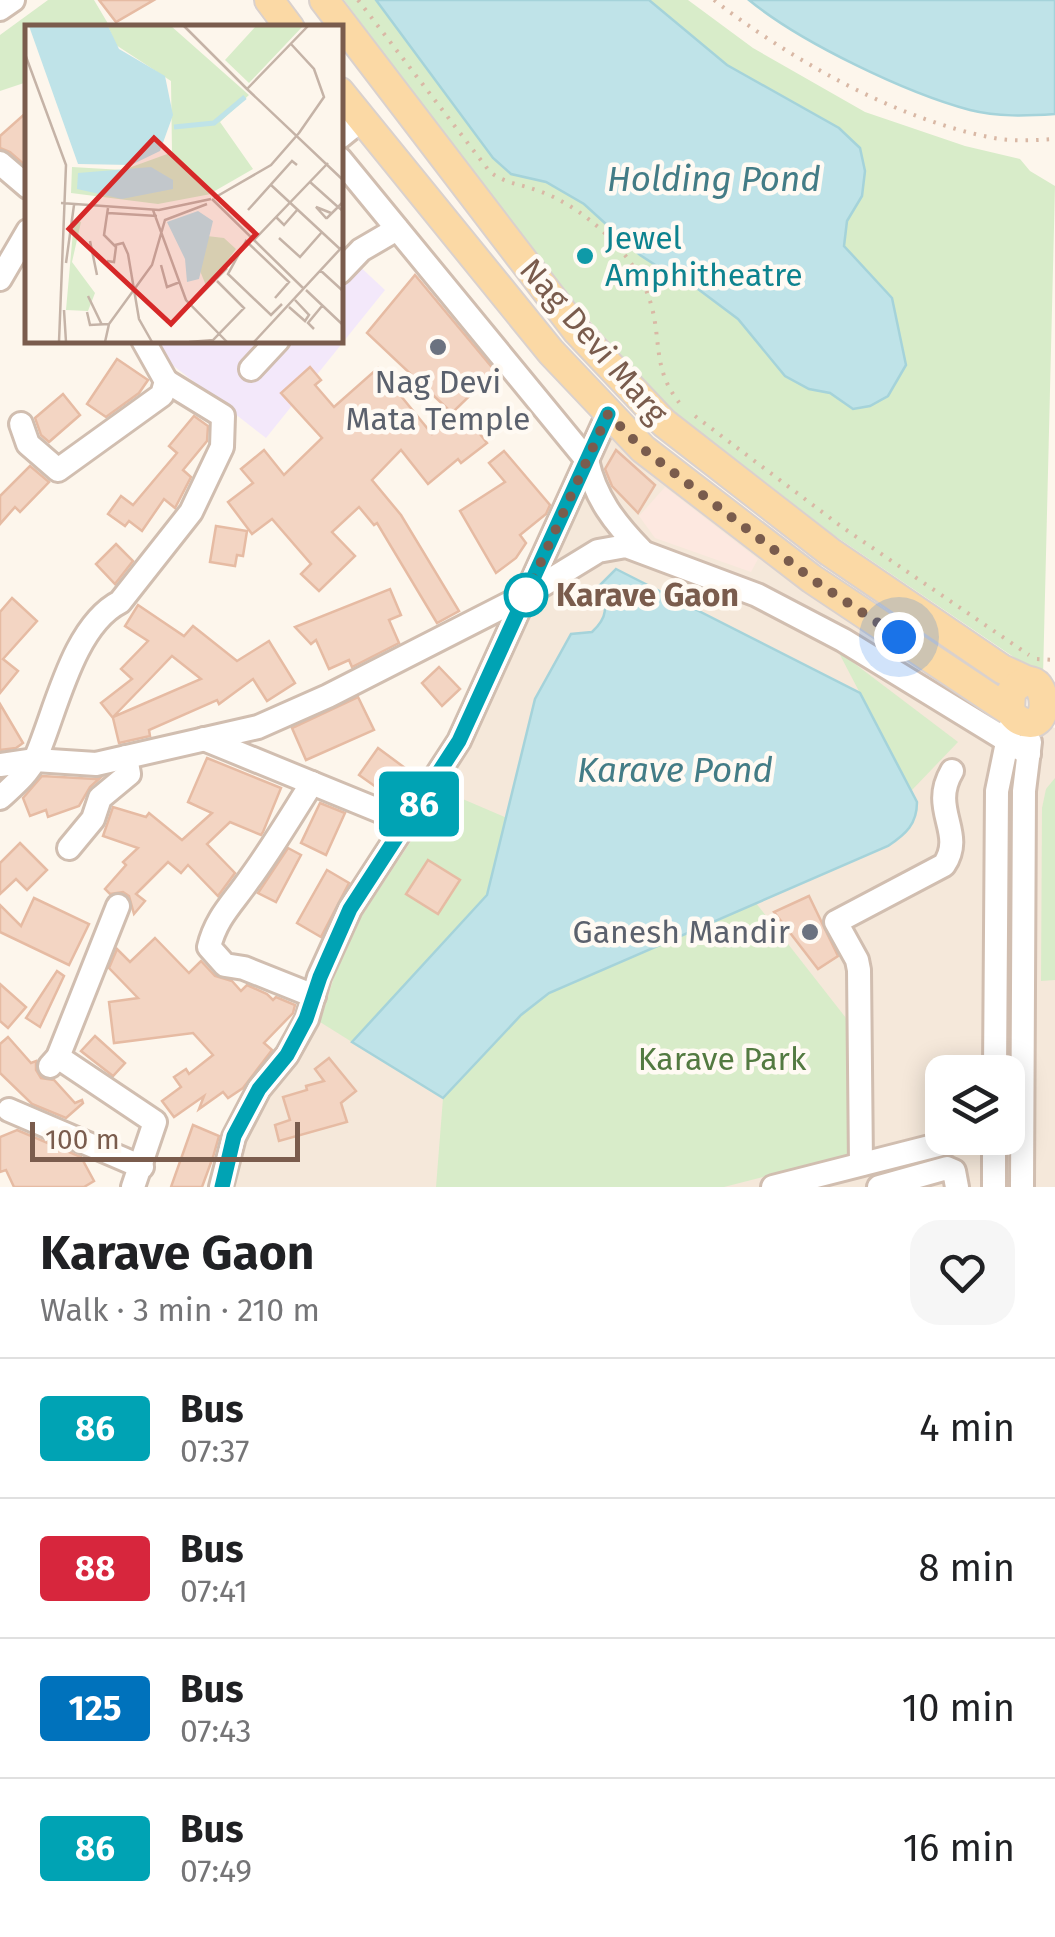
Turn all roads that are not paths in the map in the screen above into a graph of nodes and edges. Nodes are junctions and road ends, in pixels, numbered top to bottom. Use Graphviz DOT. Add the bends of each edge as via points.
graph roads {
  1 [pos="13,0"];
  2 [pos="269,0"];
  3 [pos="324,0"];
  4 [pos="0,10"];
  5 [pos="288,25"];
  6 [pos="383,78"];
  7 [pos="348,113"];
  8 [pos="342,161"];
  9 [pos="0,163"];
  10 [pos="25,184"];
  11 [pos="397,228"];
  12 [pos="25,236"];
  13 [pos="342,270"];
  14 [pos="2,272"];
  15 [pos="144,342"];
  16 [pos="276,342"];
  17 [pos="251,369"];
  18 [pos="166,381"];
  19 [pos="608,414"];
  20 [pos="21,424"];
  21 [pos="587,460"];
  22 [pos="641,550"];
  23 [pos="526,595"];
  24 [pos="1046,686"];
  25 [pos="1026,724"];
  26 [pos="204,739"];
  27 [pos="126,757"];
  28 [pos="35,760"];
  29 [pos="0,765"];
  30 [pos="952,771"];
  31 [pos="312,783"];
  32 [pos="0,798"];
  33 [pos="407,822"];
  34 [pos="68,848"];
  35 [pos="118,906"];
  36 [pos="314,996"];
  37 [pos="994,1055"];
  38 [pos="9,1110"];
  39 [pos="925,1148"];
  40 [pos="994,1155"];
  41 [pos="861,1164"];
  42 [pos="137,1177"];
  43 [pos="222,1187"];
  44 [pos="773,1187"];
  45 [pos="879,1187"];
  46 [pos="957,1187"];
  47 [pos="994,1187"];
  48 [pos="1022,1187"];
  1 -- 4 [label="street"];
  2 -- 5 [label="main road"];
  3 -- 6 [label="main road, Nag Devi Marg"];
  6 -- 7 [label="main road"];
  6 -- 24 [label="main road, Nag Devi Marg" via="576,331 664,423 830,552 1002,669"];
  7 -- 19 [label="main road, Nag Devi Marg"];
  8 -- 11 [label="street"];
  9 -- 10 [label="street"];
  11 -- 13 [label="street"];
  11 -- 21 [label="street"];
  12 -- 14 [label="street"];
  15 -- 18 [label="street"];
  16 -- 17 [label="street"];
  18 -- 20 [label="street" via="162,395 58,470 28,444"];
  18 -- 28 [label="street" via="223,416 222,448 191,512 120,602 104,610 75,658"];
  19 -- 21 [label="street"];
  19 -- 25 [label="main road, Nag Devi Marg" via="643,449 812,579"];
  21 -- 22 [label="street" via="603,505"];
  21 -- 23 [label="street"];
  22 -- 23 [label="street" via="598,551"];
  22 -- 25 [label="street" via="757,595"];
  23 -- 26 [label="street" via="328,696 258,726"];
  23 -- 33 [label="street" via="459,741"];
  24 -- 25 [label="main road" via="1051,704"];
  24 -- 25 [label="main road" via="1011,692"];
  25 -- 37 [label="street" via="997,791"];
  25 -- 48 [label="street"];
  26 -- 27 [label="street"];
  26 -- 31 [label="street"];
  27 -- 28 [label="street" via="96,764"];
  27 -- 34 [label="street" via="129,774 100,798"];
  28 -- 29 [label="street"];
  28 -- 32 [label="street"];
  30 -- 41 [label="street" via="942,800 952,840 944,864 836,922 857,960"];
  31 -- 33 [label="street"];
  31 -- 36 [label="street" via="226,907 209,947 224,966"];
  33 -- 36 [label="street" via="350,909"];
  35 -- 42 [label="street" via="53,1063 155,1122"];
  36 -- 43 [label="street" via="287,1055 234,1136"];
  38 -- 42 [label="street"];
  39 -- 41 [label="street"];
  40 -- 47 [label="street"];
  41 -- 44 [label="street"];
  45 -- 46 [label="street" via="947,1168 958,1178"];
}
